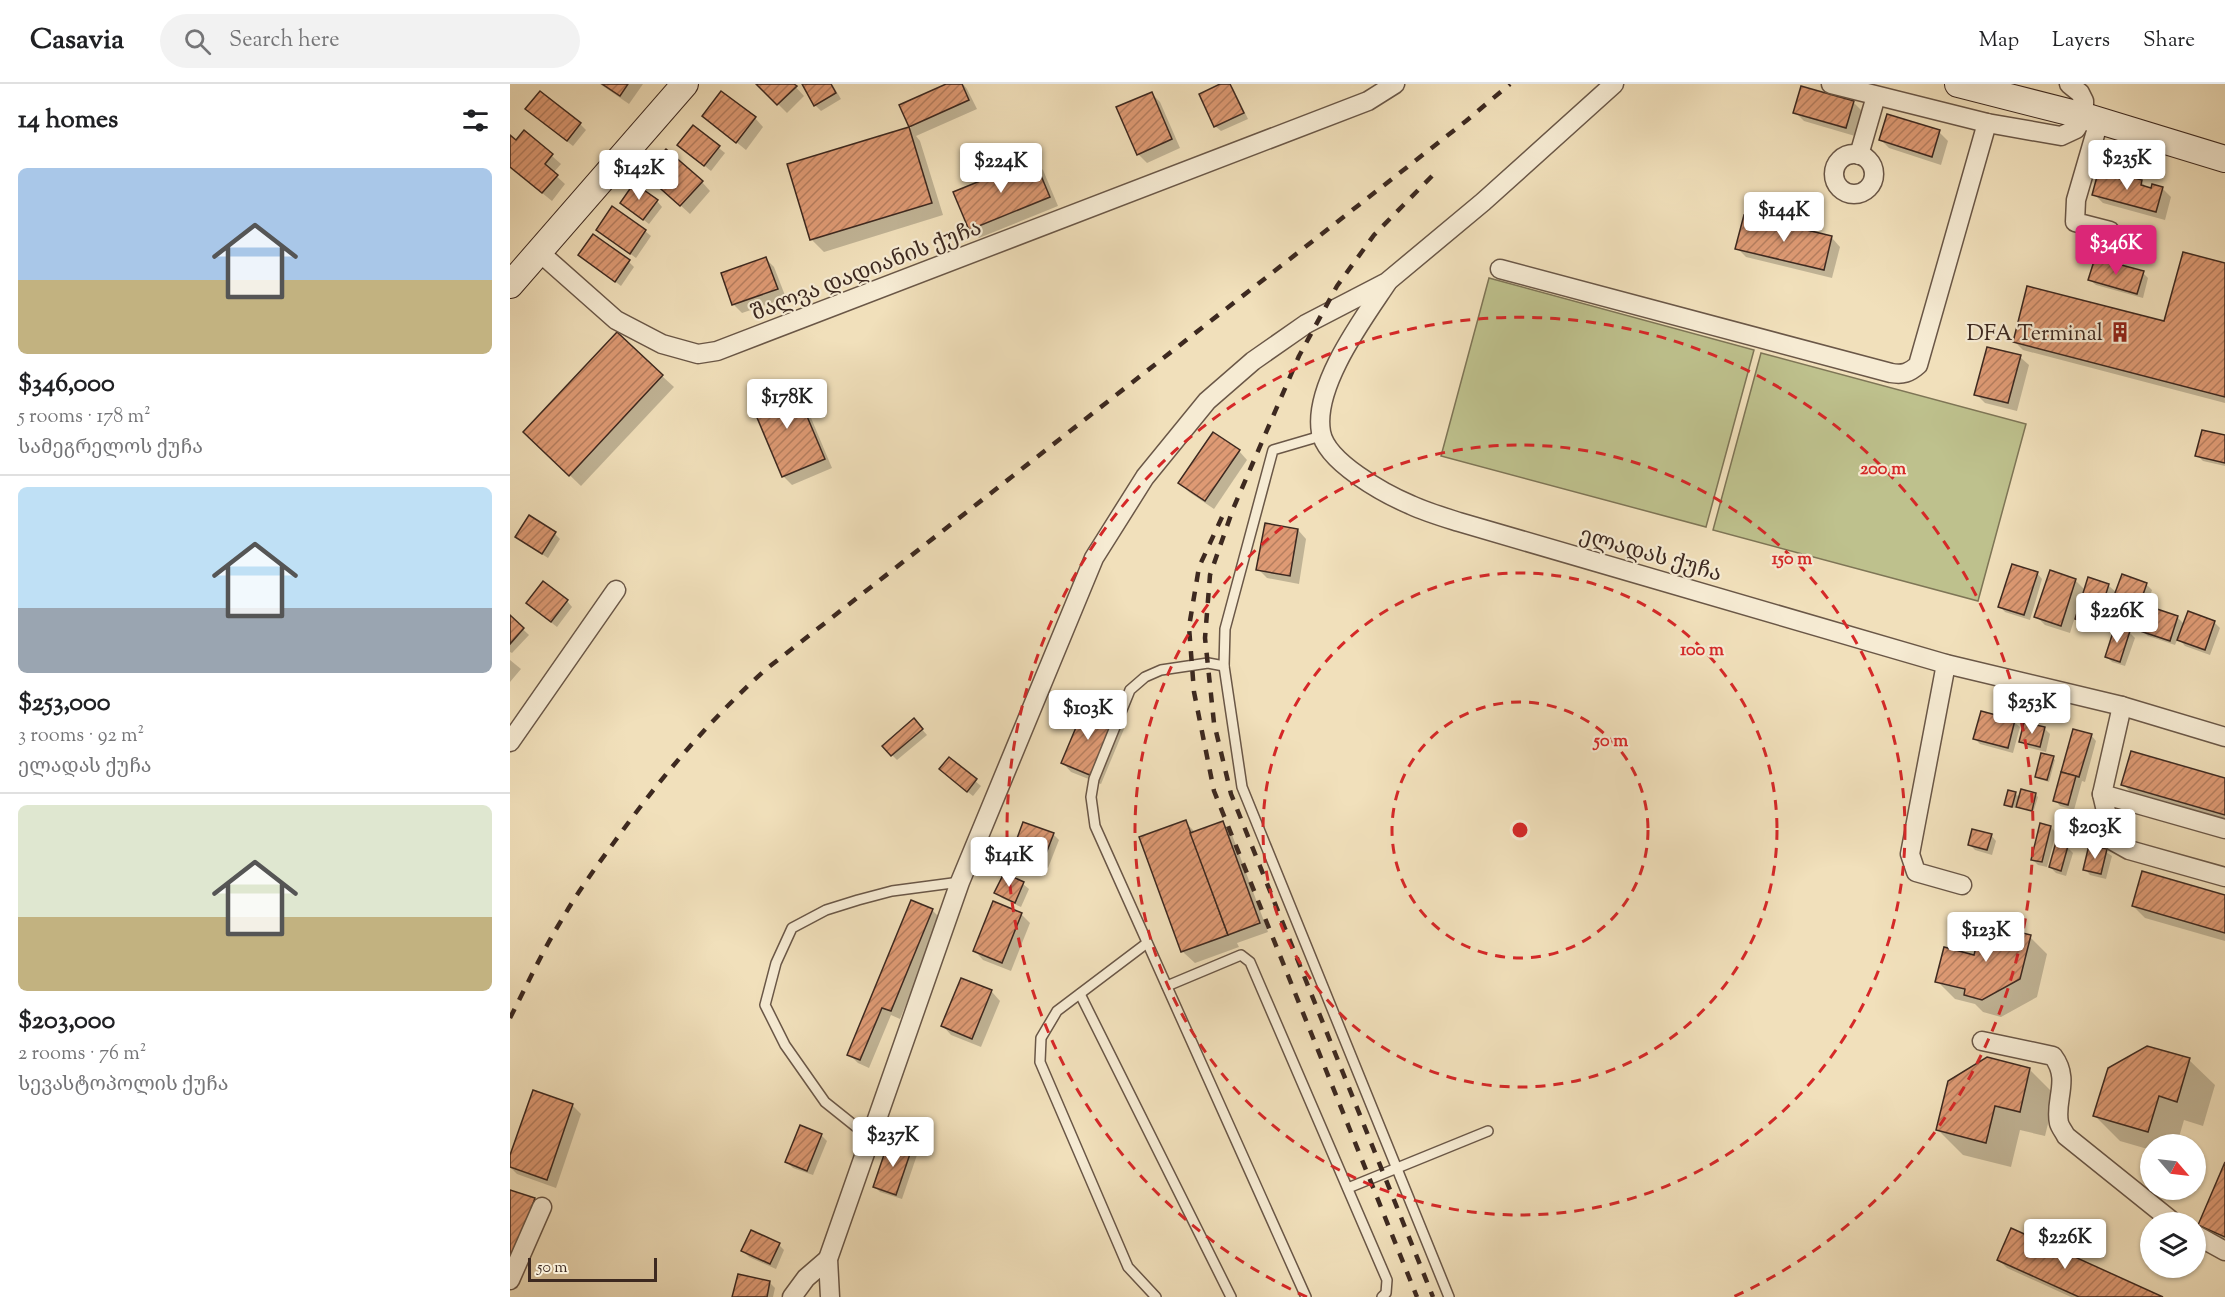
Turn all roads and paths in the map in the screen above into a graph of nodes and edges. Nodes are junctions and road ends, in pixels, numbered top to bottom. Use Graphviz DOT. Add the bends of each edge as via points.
graph roads {
  1 [pos="685,84"];
  2 [pos="1395,84"];
  3 [pos="1614,84"];
  4 [pos="1831,84"];
  5 [pos="1958,84"];
  6 [pos="2069,84"];
  7 [pos="1875,96"];
  8 [pos="2092,118"];
  9 [pos="1987,123"];
  10 [pos="1859,155"];
  11 [pos="2225,159"];
  12 [pos="2110,231"];
  13 [pos="538,251"];
  14 [pos="1500,269"];
  15 [pos="1387,282"];
  16 [pos="510,285"];
  17 [pos="1321,432"];
  18 [pos="616,590"];
  19 [pos="1946,664"];
  20 [pos="1224,666"];
  21 [pos="2122,706"];
  22 [pos="2225,737"];
  23 [pos="510,742"];
  24 [pos="2102,794"];
  25 [pos="2225,829"];
  26 [pos="2225,877"];
  27 [pos="960,882"];
  28 [pos="1962,885"];
  29 [pos="1147,943"];
  30 [pos="1167,986"];
  31 [pos="1080,994"];
  32 [pos="1982,1041"];
  33 [pos="1488,1131"];
  34 [pos="870,1138"];
  35 [pos="1396,1168"];
  36 [pos="1348,1188"];
  37 [pos="542,1207"];
  38 [pos="2161,1212"];
  39 [pos="2206,1241"];
  40 [pos="2225,1251"];
  41 [pos="828,1259"];
  42 [pos="510,1280"];
  43 [pos="792,1297"];
  44 [pos="830,1297"];
  45 [pos="1156,1297"];
  46 [pos="1231,1297"];
  47 [pos="1306,1297"];
  48 [pos="1382,1297"];
  49 [pos="1449,1297"];
  1 -- 13 [label="main road"];
  2 -- 13 [label="street, შალვა დადიანის ქუჩა" via="1368,100 717,351 698,354 662,344 616,320"];
  3 -- 15 [label="street"];
  4 -- 7 [label="street"];
  5 -- 8 [label="main road"];
  6 -- 8 [label="street" via="2084,100"];
  7 -- 9 [label="street"];
  7 -- 10 [label="street"];
  8 -- 9 [label="street" via="2061,136"];
  8 -- 11 [label="main road"];
  8 -- 12 [label="street" via="2075,222"];
  9 -- 14 [label="street" via="1918,365 1910,373 1891,373"];
  13 -- 16 [label="main road"];
  15 -- 17 [label="street" via="1335,369 1325,396"];
  15 -- 27 [label="street" via="1306,324 1253,361 1207,401 1145,477 1094,558"];
  17 -- 19 [label="street, ელადას ქუჩა" via="1325,445 1340,461 1387,494 1412,506"];
  17 -- 20 [label="lane" via="1314,438 1273,450 1226,629"];
  18 -- 23 [label="street"];
  19 -- 21 [label="street, ელადას ქუჩა"];
  19 -- 28 [label="street" via="1910,854 1916,872"];
  20 -- 29 [label="lane" via="1208,663 1161,670 1130,690 1094,779 1091,797 1095,826"];
  20 -- 35 [label="lane" via="1242,787"];
  21 -- 22 [label="street, ელადას ქუჩა"];
  21 -- 24 [label="street"];
  24 -- 25 [label="street"];
  24 -- 26 [label="street" via="2113,841 2129,850"];
  27 -- 34 [label="street"];
  27 -- 34 [label="lane" via="892,891 826,909 792,928 776,963 765,1005 785,1045 825,1102"];
  29 -- 30 [label="lane"];
  29 -- 31 [label="lane"];
  30 -- 36 [label="lane" via="1241,955 1250,962"];
  30 -- 47 [label="lane"];
  31 -- 45 [label="lane" via="1057,1011 1041,1038 1040,1062 1128,1268"];
  31 -- 46 [label="lane"];
  32 -- 38 [label="street" via="2053,1056 2061,1075 2059,1123 2066,1136"];
  33 -- 35 [label="lane"];
  34 -- 41 [label="street"];
  35 -- 36 [label="lane"];
  35 -- 49 [label="lane"];
  36 -- 48 [label="lane" via="1387,1280"];
  37 -- 42 [label="street"];
  39 -- 40 [label="street"];
  41 -- 43 [label="street"];
  41 -- 44 [label="street"];
}
